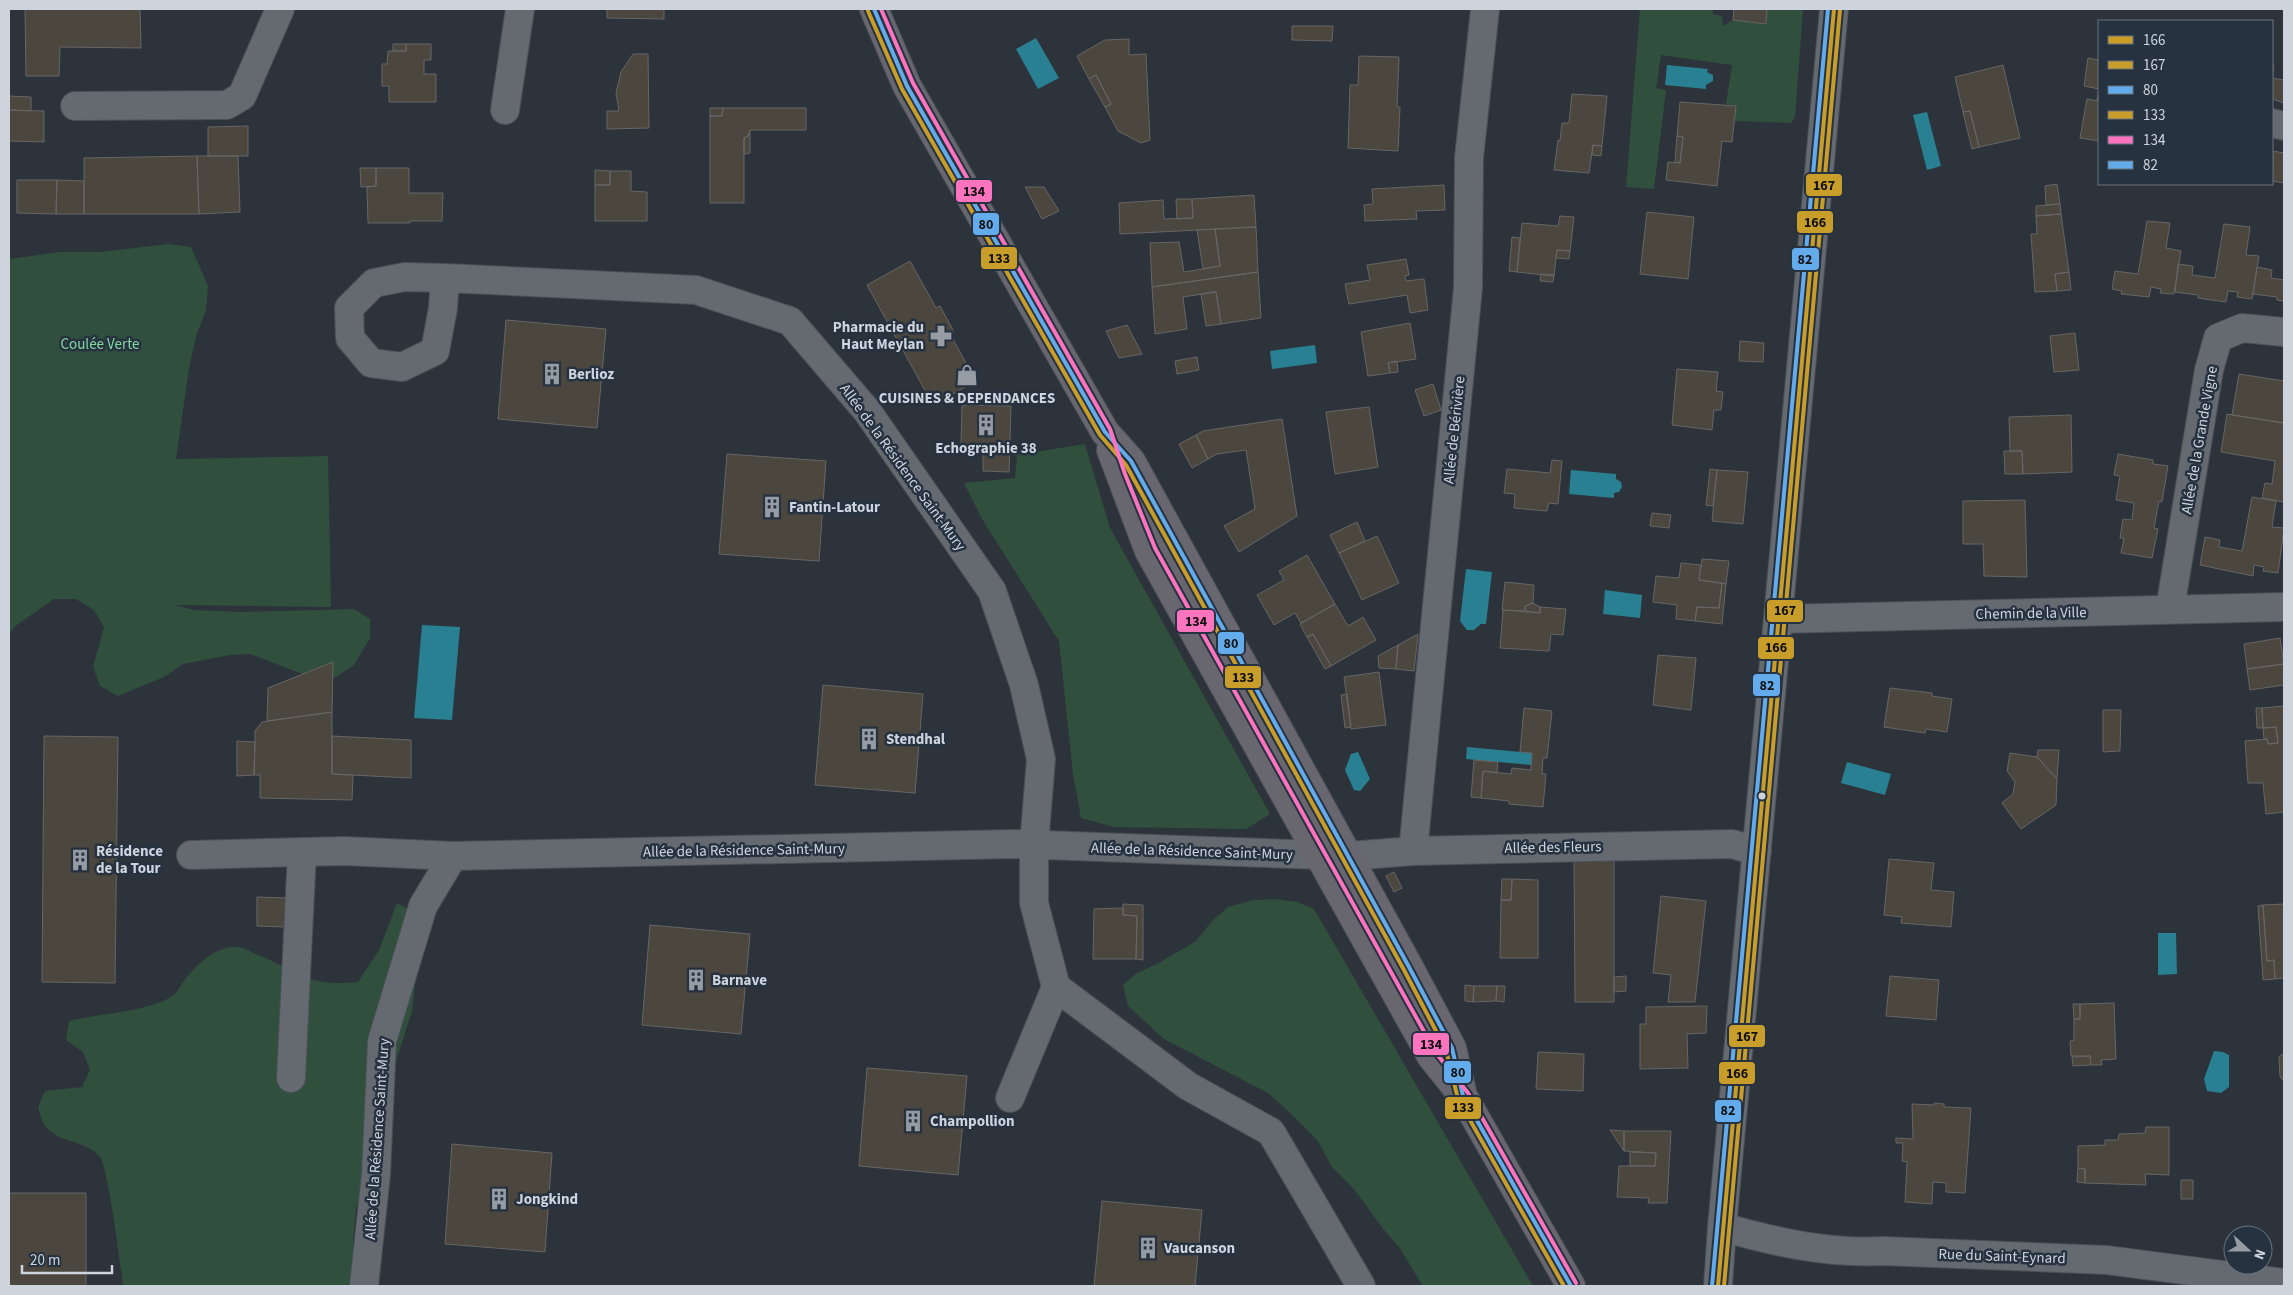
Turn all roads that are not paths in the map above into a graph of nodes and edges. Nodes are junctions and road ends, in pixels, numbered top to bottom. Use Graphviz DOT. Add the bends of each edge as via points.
graph roads {
  1 [pos="280,9"];
  2 [pos="520,9"];
  3 [pos="874,9"];
  4 [pos="1485,9"];
  5 [pos="1834,9"];
  6 [pos="75,106"];
  7 [pos="505,110"];
  8 [pos="445,278"];
  9 [pos="2284,332"];
  10 [pos="1105,432"];
  11 [pos="2284,607"];
  12 [pos="2170,610"];
  13 [pos="1778,619"];
  14 [pos="1034,845"];
  15 [pos="1413,851"];
  16 [pos="1757,851"];
  17 [pos="302,852"];
  18 [pos="191,855"];
  19 [pos="1320,855"];
  20 [pos="453,856"];
  21 [pos="1349,856"];
  22 [pos="1056,987"];
  23 [pos="291,1078"];
  24 [pos="1463,1096"];
  25 [pos="1010,1098"];
  26 [pos="1722,1227"];
  27 [pos="2284,1283"];
  28 [pos="364,1286"];
  29 [pos="1361,1286"];
  30 [pos="1572,1286"];
  31 [pos="1718,1286"];
  1 -- 6 [label="street" via="242,96 227,105"];
  2 -- 7 [label="street"];
  3 -- 10 [label="main road" via="907,86"];
  4 -- 15 [label="street, Allée de Bérivière" via="1469,158 1468,288"];
  5 -- 13 [label="street"];
  8 -- 14 [label="street, Allée de la Résidence Saint-Mury" via="696,290 790,320 867,411 992,591 1024,686 1042,759"];
  9 -- 12 [label="street, Allée de la Grande Vigne" via="2242,328 2218,338 2209,370"];
  10 -- 19 [label="main road" via="1149,551"];
  10 -- 21 [label="main road" via="1131,461"];
  11 -- 12 [label="street, Chemin de la Ville"];
  12 -- 13 [label="street, Chemin de la Ville"];
  13 -- 16 [label="street"];
  14 -- 19 [label="street, Allée de la Résidence Saint-Mury"];
  14 -- 20 [label="street, Allée de la Résidence Saint-Mury"];
  14 -- 22 [label="street, Allée de la Résidence Saint-Mury" via="1034,903"];
  15 -- 16 [label="street, Allée des Fleurs" via="1732,844"];
  15 -- 21 [label="street, Allée des Fleurs"];
  16 -- 26 [label="street"];
  17 -- 18 [label="street, Allée de la Résidence Saint-Mury"];
  17 -- 20 [label="street, Allée de la Résidence Saint-Mury"];
  17 -- 23 [label="street"];
  19 -- 21 [label="street, Allée de la Résidence Saint-Mury"];
  19 -- 24 [label="main road" via="1431,1056"];
  20 -- 28 [label="street, Allée de la Résidence Saint-Mury" via="423,906 382,1040 376,1174"];
  21 -- 24 [label="main road" via="1452,1048"];
  22 -- 25 [label="street"];
  22 -- 29 [label="street" via="1188,1086 1271,1132"];
  24 -- 30 [label="main road"];
  26 -- 27 [label="street, Rue du Saint-Eynard" via="1788,1244 1856,1253 1883,1251 2106,1260"];
  26 -- 31 [label="street"];
}
